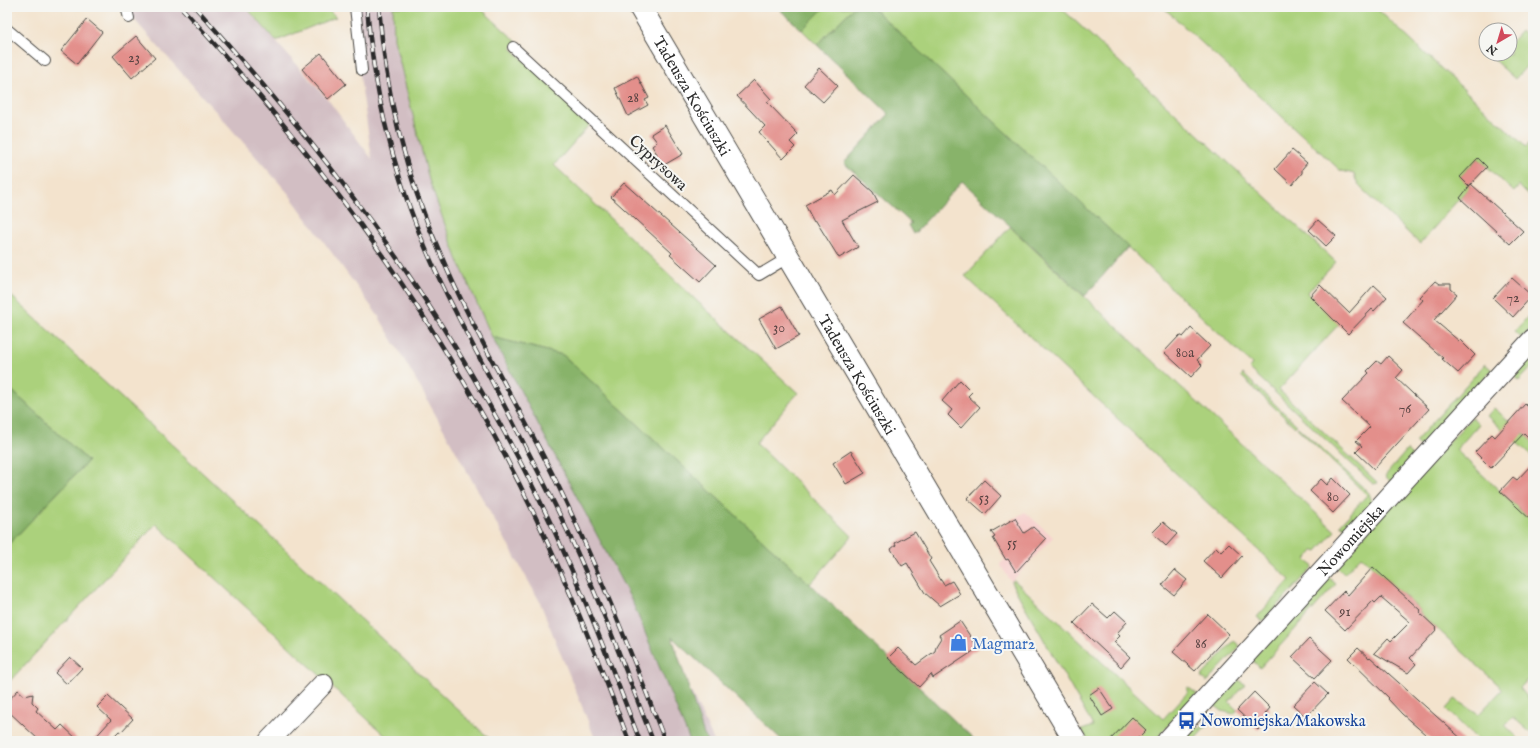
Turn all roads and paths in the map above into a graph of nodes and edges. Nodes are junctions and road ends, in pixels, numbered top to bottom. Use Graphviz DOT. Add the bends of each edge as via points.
graph roads {
  1 [pos="126,7"];
  2 [pos="355,7"];
  3 [pos="640,7"];
  4 [pos="129,18"];
  5 [pos="7,29"];
  6 [pos="513,48"];
  7 [pos="45,61"];
  8 [pos="362,70"];
  9 [pos="789,257"];
  10 [pos="1533,339"];
  11 [pos="323,684"];
  12 [pos="269,741"];
  13 [pos="1075,741"];
  14 [pos="1167,741"];
  1 -- 4 [label="lane"];
  2 -- 8 [label="lane"];
  3 -- 9 [label="street, Tadeusza Kościuszki"];
  5 -- 7 [label="lane"];
  6 -- 9 [label="lane, Cyprysowa" via="758,275"];
  9 -- 13 [label="street, Tadeusza Kościuszki"];
  10 -- 14 [label="street, Nowomiejska"];
  11 -- 12 [label="street"];
}
